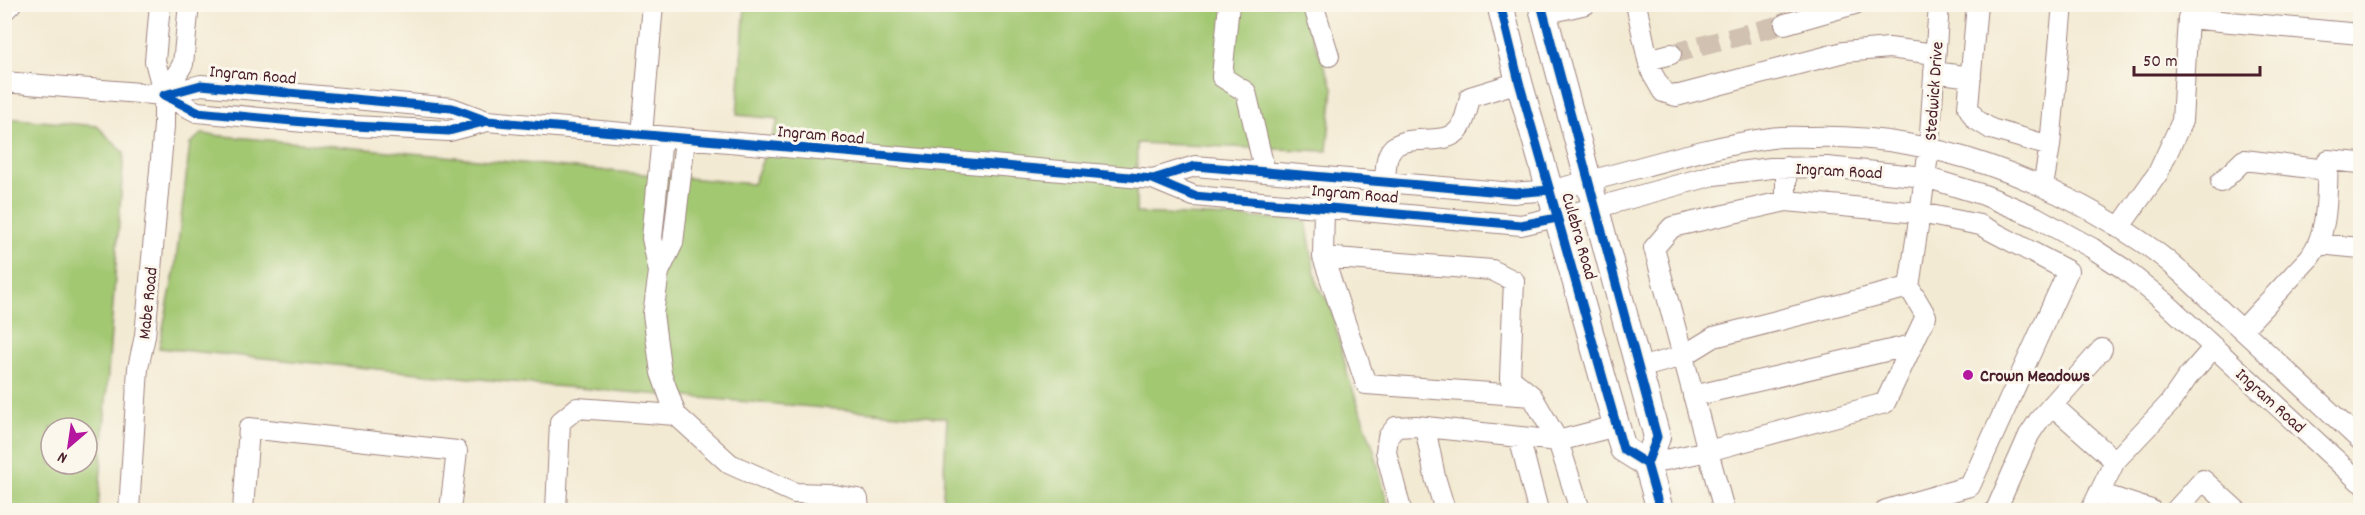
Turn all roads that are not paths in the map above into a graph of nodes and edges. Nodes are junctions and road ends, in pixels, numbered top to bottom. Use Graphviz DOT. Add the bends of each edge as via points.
graph roads {
  1 [pos="11,4"];
  2 [pos="160,4"];
  3 [pos="189,4"];
  4 [pos="653,4"];
  5 [pos="1229,4"];
  6 [pos="1313,4"];
  7 [pos="1500,4"];
  8 [pos="1636,4"];
  9 [pos="1855,4"];
  10 [pos="1939,4"];
  11 [pos="1977,4"];
  12 [pos="2063,4"];
  13 [pos="1584,5"];
  14 [pos="1543,9"];
  15 [pos="4,11"];
  16 [pos="1785,24"];
  17 [pos="2361,34"];
  18 [pos="1671,54"];
  19 [pos="1329,56"];
  20 [pos="1648,60"];
  21 [pos="1935,63"];
  22 [pos="1971,76"];
  23 [pos="4,82"];
  24 [pos="1519,82"];
  25 [pos="164,95"];
  26 [pos="487,121"];
  27 [pos="642,135"];
  28 [pos="662,137"];
  29 [pos="686,140"];
  30 [pos="2050,146"];
  31 [pos="1929,148"];
  32 [pos="2361,163"];
  33 [pos="1786,167"];
  34 [pos="2327,170"];
  35 [pos="1264,172"];
  36 [pos="1925,177"];
  37 [pos="1153,179"];
  38 [pos="1587,180"];
  39 [pos="1385,182"];
  40 [pos="2221,182"];
  41 [pos="2043,186"];
  42 [pos="1550,190"];
  43 [pos="1786,201"];
  44 [pos="1324,207"];
  45 [pos="1595,208"];
  46 [pos="1920,213"];
  47 [pos="1557,218"];
  48 [pos="2119,228"];
  49 [pos="2083,242"];
  50 [pos="2319,244"];
  51 [pos="2361,248"];
  52 [pos="1323,257"];
  53 [pos="2068,271"];
  54 [pos="659,272"];
  55 [pos="1909,287"];
  56 [pos="2242,330"];
  57 [pos="1912,345"];
  58 [pos="2214,347"];
  59 [pos="2102,349"];
  60 [pos="1683,356"];
  61 [pos="1639,368"];
  62 [pos="1532,396"];
  63 [pos="1693,396"];
  64 [pos="2052,405"];
  65 [pos="676,415"];
  66 [pos="1616,426"];
  67 [pos="1425,427"];
  68 [pos="1520,436"];
  69 [pos="2361,440"];
  70 [pos="1558,441"];
  71 [pos="1708,451"];
  72 [pos="2115,461"];
  73 [pos="1647,464"];
  74 [pos="2361,482"];
  75 [pos="2095,502"];
  76 [pos="129,510"];
  77 [pos="243,510"];
  78 [pos="450,510"];
  79 [pos="556,510"];
  80 [pos="859,510"];
  81 [pos="1401,510"];
  82 [pos="1445,510"];
  83 [pos="1538,510"];
  84 [pos="1580,510"];
  85 [pos="1659,510"];
  86 [pos="1724,510"];
  87 [pos="1886,510"];
  88 [pos="1996,510"];
  89 [pos="2151,510"];
  90 [pos="2176,510"];
  91 [pos="2236,510"];
  1 -- 15 [label="street"];
  2 -- 25 [label="street, Mabe Road" via="155,61"];
  3 -- 25 [label="street" via="183,64"];
  4 -- 27 [label="street"];
  5 -- 35 [label="street" via="1222,77 1246,92"];
  6 -- 19 [label="street"];
  7 -- 24 [label="main road, Culebra Road"];
  8 -- 20 [label="street"];
  9 -- 16 [label="street"];
  10 -- 21 [label="street, Stedwick Drive"];
  11 -- 22 [label="street"];
  12 -- 30 [label="street"];
  13 -- 14 [label="street"];
  14 -- 38 [label="main road, Culebra Road"];
  17 -- 48 [label="street" via="2188,18 2181,121 2158,173"];
  18 -- 20 [label="street"];
  20 -- 21 [label="street" via="1663,92 1676,96 1844,52 1889,48"];
  21 -- 22 [label="street"];
  21 -- 31 [label="street, Stedwick Drive"];
  22 -- 30 [label="street" via="1968,107 1975,119 1991,129"];
  23 -- 25 [label="street, Ingram Road"];
  24 -- 39 [label="street" via="1470,97 1460,129 1450,138 1400,144 1391,150"];
  24 -- 42 [label="main road, Culebra Road"];
  25 -- 26 [label="street, Ingram Road" via="201,85 452,108"];
  25 -- 26 [label="street, Ingram Road" via="197,112 336,125 449,131"];
  25 -- 76 [label="street, Mabe Road"];
  26 -- 27 [label="street, Ingram Road"];
  27 -- 28 [label="street, Ingram Road"];
  28 -- 29 [label="street, Ingram Road"];
  28 -- 54 [label="street" via="652,238"];
  29 -- 37 [label="street, Ingram Road"];
  29 -- 54 [label="street" via="673,243"];
  30 -- 41 [label="street"];
  31 -- 36 [label="street, Stedwick Drive"];
  31 -- 38 [label="street, Ingram Road" via="1830,136 1773,137 1709,148"];
  31 -- 41 [label="street, Ingram Road"];
  32 -- 34 [label="street" via="2328,160"];
  33 -- 36 [label="street, Ingram Road" via="1827,166"];
  33 -- 43 [label="street"];
  33 -- 45 [label="street, Ingram Road" via="1714,175"];
  34 -- 40 [label="street" via="2244,160"];
  34 -- 50 [label="street" via="2324,226"];
  35 -- 37 [label="street, Ingram Road" via="1195,166"];
  35 -- 39 [label="street, Ingram Road"];
  36 -- 46 [label="street, Stedwick Drive"];
  36 -- 49 [label="street, Ingram Road" via="1984,195"];
  37 -- 44 [label="street, Ingram Road" via="1194,196"];
  38 -- 42 [label="street, Ingram Road"];
  38 -- 45 [label="main road, Culebra Road"];
  39 -- 42 [label="street, Ingram Road" via="1514,193"];
  41 -- 48 [label="street, Ingram Road"];
  42 -- 47 [label="main road, Culebra Road"];
  43 -- 46 [label="street"];
  43 -- 60 [label="street" via="1672,227 1654,248"];
  44 -- 47 [label="street, Ingram Road" via="1521,225"];
  44 -- 52 [label="street"];
  45 -- 47 [label="street, Ingram Road"];
  45 -- 61 [label="main road, Culebra Road"];
  46 -- 53 [label="street" via="1980,225"];
  46 -- 55 [label="street, Stedwick Drive"];
  47 -- 66 [label="main road, Culebra Road"];
  48 -- 56 [label="street, Ingram Road" via="2146,245"];
  49 -- 53 [label="street"];
  49 -- 58 [label="street, Ingram Road" via="2124,269"];
  50 -- 51 [label="street"];
  50 -- 56 [label="street"];
  52 -- 62 [label="street" via="1366,384"];
  52 -- 62 [label="street" via="1492,270 1514,281 1510,378"];
  53 -- 87 [label="street" via="1970,486"];
  54 -- 65 [label="street" via="653,314 660,373"];
  55 -- 57 [label="street" via="1926,316"];
  55 -- 60 [label="street" via="1714,337"];
  56 -- 69 [label="street, Ingram Road"];
  57 -- 63 [label="street"];
  57 -- 71 [label="street" via="1885,403"];
  58 -- 72 [label="street" via="2169,404"];
  58 -- 74 [label="street, Ingram Road"];
  59 -- 64 [label="street"];
  60 -- 61 [label="street"];
  60 -- 63 [label="street"];
  61 -- 73 [label="main road, Culebra Road" via="1657,437"];
  62 -- 70 [label="street"];
  63 -- 71 [label="street"];
  64 -- 72 [label="street"];
  64 -- 88 [label="street" via="2030,435"];
  65 -- 79 [label="street" via="577,408 560,422"];
  65 -- 80 [label="street" via="730,464 795,493 858,499"];
  66 -- 70 [label="street"];
  66 -- 73 [label="main road, Culebra Road" via="1623,449"];
  67 -- 68 [label="street"];
  67 -- 81 [label="street" via="1396,427 1388,437 1386,452"];
  67 -- 82 [label="street"];
  68 -- 70 [label="street"];
  68 -- 83 [label="street"];
  70 -- 84 [label="street"];
  71 -- 73 [label="street"];
  71 -- 86 [label="street"];
  72 -- 75 [label="street"];
  73 -- 85 [label="main road"];
  75 -- 89 [label="street"];
  77 -- 78 [label="street" via="249,428 457,451"];
  90 -- 91 [label="street" via="2203,480"];
}
